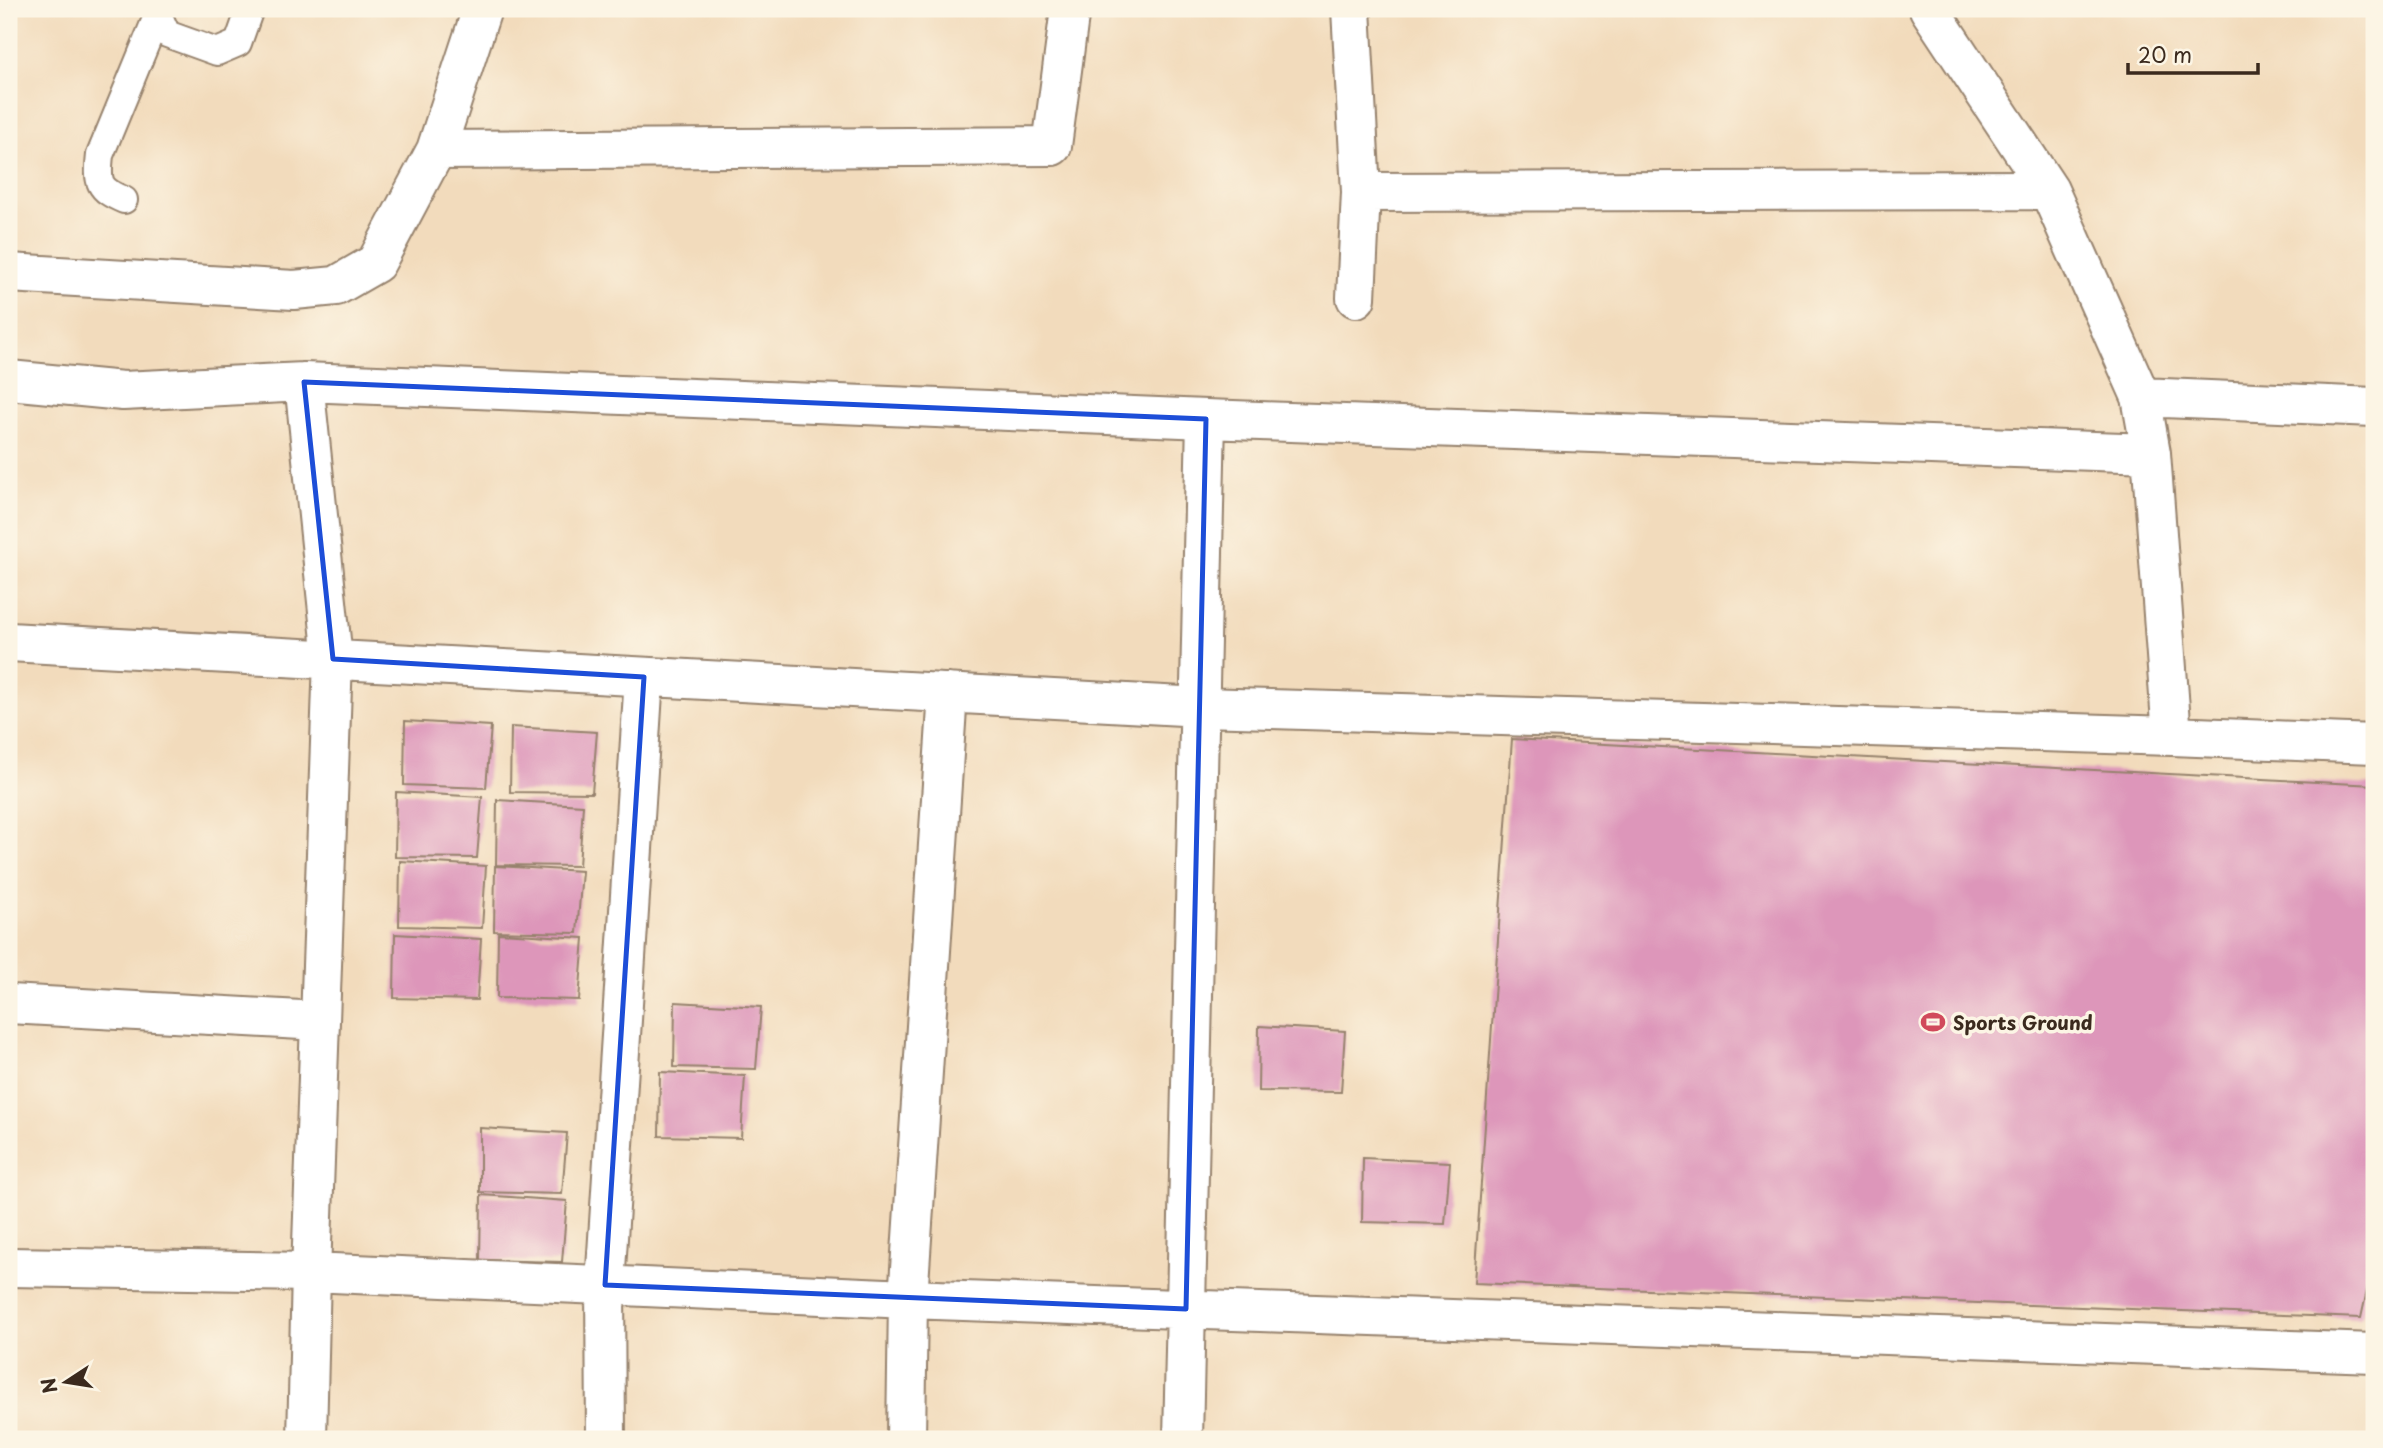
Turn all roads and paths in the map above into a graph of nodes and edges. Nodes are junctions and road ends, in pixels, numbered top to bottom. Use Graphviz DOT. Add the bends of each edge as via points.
graph roads {
  1 [pos="250,9"];
  2 [pos="482,9"];
  3 [pos="1070,9"];
  4 [pos="1351,9"];
  5 [pos="1929,9"];
  6 [pos="159,11"];
  7 [pos="436,150"];
  8 [pos="2049,190"];
  9 [pos="1361,192"];
  10 [pos="124,200"];
  11 [pos="9,273"];
  12 [pos="1356,298"];
  13 [pos="9,380"];
  14 [pos="304,382"];
  15 [pos="2141,397"];
  16 [pos="2374,407"];
  17 [pos="1206,419"];
  18 [pos="2151,453"];
  19 [pos="9,642"];
  20 [pos="333,659"];
  21 [pos="644,677"];
  22 [pos="948,693"];
  23 [pos="1201,707"];
  24 [pos="2172,736"];
  25 [pos="2374,744"];
  26 [pos="9,1003"];
  27 [pos="320,1021"];
  28 [pos="9,1267"];
  29 [pos="311,1272"];
  30 [pos="605,1285"];
  31 [pos="908,1299"];
  32 [pos="1186,1308"];
  33 [pos="2374,1353"];
  34 [pos="307,1439"];
  35 [pos="607,1439"];
  36 [pos="906,1439"];
  37 [pos="1183,1439"];
  1 -- 6 [label="lane" via="238,43 217,52 167,34"];
  2 -- 7 [label="street"];
  3 -- 7 [label="street" via="1052,146"];
  4 -- 9 [label="street"];
  5 -- 8 [label="street"];
  6 -- 10 [label="lane" via="100,155 97,176 107,193"];
  7 -- 11 [label="street" via="376,263 336,286 294,290"];
  8 -- 9 [label="street"];
  8 -- 15 [label="street"];
  9 -- 12 [label="street"];
  13 -- 14 [label="street" via="123,391"];
  14 -- 17 [label="street"];
  14 -- 20 [label="street"];
  15 -- 16 [label="street"];
  15 -- 18 [label="street"];
  17 -- 18 [label="street"];
  17 -- 23 [label="street"];
  18 -- 24 [label="street"];
  19 -- 20 [label="street"];
  20 -- 21 [label="street"];
  20 -- 27 [label="street"];
  21 -- 22 [label="street"];
  21 -- 30 [label="street"];
  22 -- 23 [label="street"];
  22 -- 31 [label="street"];
  23 -- 24 [label="street"];
  23 -- 32 [label="street"];
  24 -- 25 [label="street"];
  26 -- 27 [label="street"];
  27 -- 29 [label="street"];
  28 -- 29 [label="street"];
  29 -- 30 [label="street"];
  29 -- 34 [label="street"];
  30 -- 31 [label="street"];
  30 -- 35 [label="street"];
  31 -- 32 [label="street"];
  31 -- 36 [label="street"];
  32 -- 33 [label="street"];
  32 -- 37 [label="street"];
}
